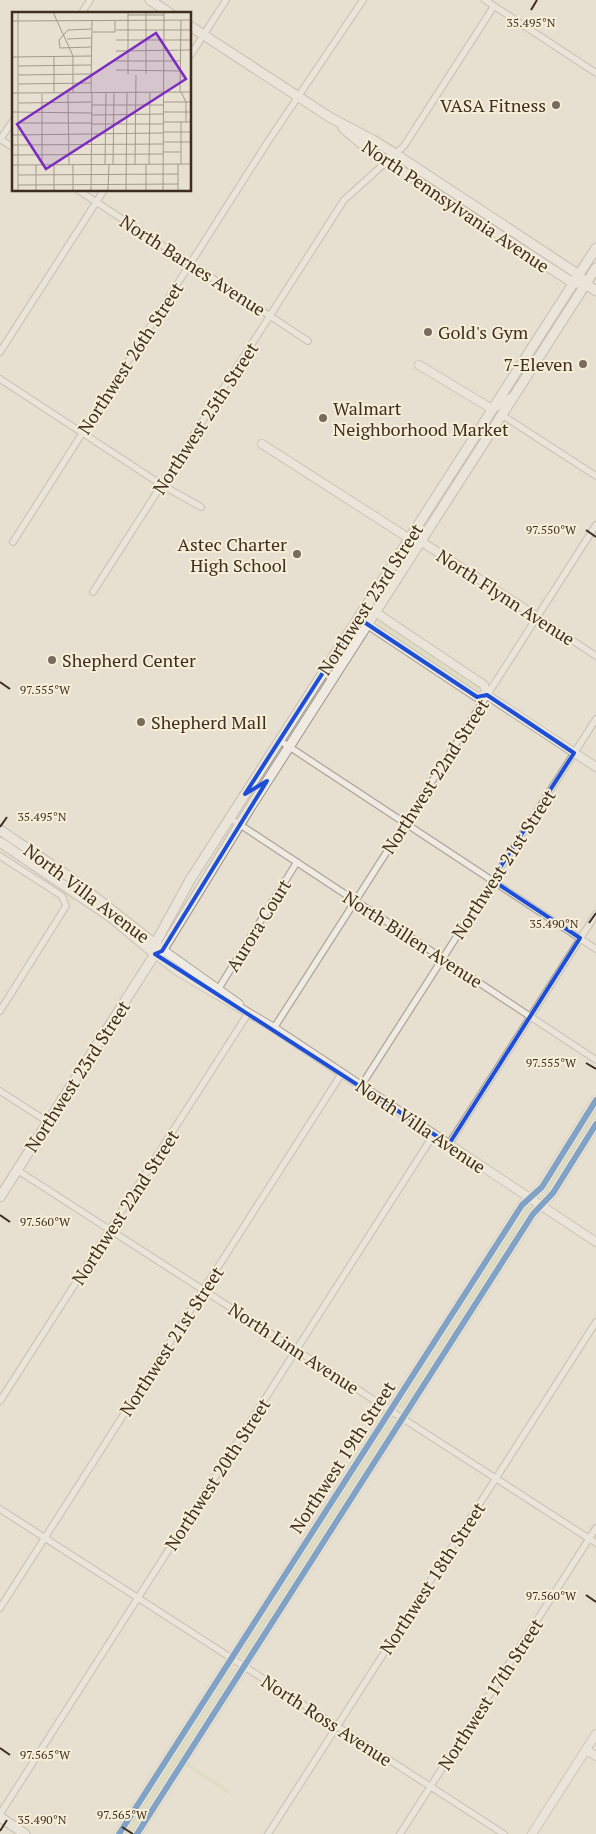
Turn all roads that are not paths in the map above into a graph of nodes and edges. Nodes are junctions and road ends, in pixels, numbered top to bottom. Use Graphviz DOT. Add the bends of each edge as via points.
graph roads {
  1 [pos="90,0"];
  2 [pos="150,0"];
  3 [pos="226,0"];
  4 [pos="363,0"];
  5 [pos="485,0"];
  6 [pos="494,6"];
  7 [pos="83,12"];
  8 [pos="168,12"];
  9 [pos="191,27"];
  10 [pos="203,35"];
  11 [pos="191,54"];
  12 [pos="596,73"];
  13 [pos="300,98"];
  14 [pos="331,118"];
  15 [pos="12,122"];
  16 [pos="0,140"];
  17 [pos="12,147"];
  18 [pos="396,155"];
  19 [pos="388,162"];
  20 [pos="435,180"];
  21 [pos="429,189"];
  22 [pos="80,191"];
  23 [pos="103,191"];
  24 [pos="465,200"];
  25 [pos="96,202"];
  26 [pos="459,209"];
  27 [pos="596,248"];
  28 [pos="190,264"];
  29 [pos="596,268"];
  30 [pos="579,275"];
  31 [pos="573,283"];
  32 [pos="586,284"];
  33 [pos="596,290"];
  34 [pos="270,316"];
  35 [pos="308,341"];
  36 [pos="0,352"];
  37 [pos="419,365"];
  38 [pos="0,379"];
  39 [pos="514,396"];
  40 [pos="492,409"];
  41 [pos="502,415"];
  42 [pos="495,426"];
  43 [pos="82,433"];
  44 [pos="262,444"];
  45 [pos="459,462"];
  46 [pos="469,468"];
  47 [pos="596,476"];
  48 [pos="162,485"];
  49 [pos="438,494"];
  50 [pos="449,500"];
  51 [pos="201,507"];
  52 [pos="596,525"];
  53 [pos="410,539"];
  54 [pos="13,542"];
  55 [pos="422,542"];
  56 [pos="93,592"];
  57 [pos="366,606"];
  58 [pos="376,612"];
  59 [pos="537,617"];
  60 [pos="358,618"];
  61 [pos="368,625"];
  62 [pos="596,656"];
  63 [pos="325,670"];
  64 [pos="335,676"];
  65 [pos="487,695"];
  66 [pos="596,719"];
  67 [pos="279,740"];
  68 [pos="290,747"];
  69 [pos="574,753"];
  70 [pos="596,767"];
  71 [pos="270,778"];
  72 [pos="245,794"];
  73 [pos="248,811"];
  74 [pos="230,818"];
  75 [pos="405,822"];
  76 [pos="240,825"];
  77 [pos="0,830"];
  78 [pos="2,842"];
  79 [pos="209,850"];
  80 [pos="0,856"];
  81 [pos="220,857"];
  82 [pos="298,862"];
  83 [pos="190,880"];
  84 [pos="492,880"];
  85 [pos="202,887"];
  86 [pos="355,901"];
  87 [pos="175,908"];
  88 [pos="185,914"];
  89 [pos="596,914"];
  90 [pos="580,938"];
  91 [pos="155,944"];
  92 [pos="596,949"];
  93 [pos="159,952"];
  94 [pos="443,959"];
  95 [pos="219,988"];
  96 [pos="0,1011"];
  97 [pos="248,1011"];
  98 [pos="530,1016"];
  99 [pos="274,1028"];
  100 [pos="596,1060"];
  101 [pos="342,1073"];
  102 [pos="361,1086"];
  103 [pos="0,1091"];
  104 [pos="596,1100"];
  105 [pos="48,1122"];
  106 [pos="596,1124"];
  107 [pos="434,1134"];
  108 [pos="449,1144"];
  109 [pos="17,1170"];
  110 [pos="0,1197"];
  111 [pos="530,1198"];
  112 [pos="541,1205"];
  113 [pos="110,1230"];
  114 [pos="596,1242"];
  115 [pos="203,1290"];
  116 [pos="596,1322"];
  117 [pos="297,1350"];
  118 [pos="0,1401"];
  119 [pos="390,1410"];
  120 [pos="402,1418"];
  121 [pos="496,1478"];
  122 [pos="0,1509"];
  123 [pos="596,1528"];
  124 [pos="45,1538"];
  125 [pos="589,1539"];
  126 [pos="596,1543"];
  127 [pos="138,1598"];
  128 [pos="0,1608"];
  129 [pos="231,1659"];
  130 [pos="244,1666"];
  131 [pos="337,1727"];
  132 [pos="596,1736"];
  133 [pos="586,1750"];
  134 [pos="596,1756"];
  135 [pos="430,1787"];
  136 [pos="0,1816"];
  137 [pos="25,1834"];
  138 [pos="119,1834"];
  139 [pos="137,1834"];
  140 [pos="268,1834"];
  141 [pos="400,1834"];
  142 [pos="504,1834"];
  143 [pos="532,1834"];
  1 -- 7 [label="street"];
  2 -- 8 [label="main road"];
  3 -- 10 [label="street"];
  4 -- 13 [label="street, Northwest 26th Street"];
  5 -- 6 [label="street"];
  6 -- 12 [label="street"];
  6 -- 18 [label="street, Northwest 25th Street"];
  9 -- 10 [label="main road, North Pennsylvania Avenue"];
  10 -- 11 [label="street"];
  10 -- 13 [label="main road, North Pennsylvania Avenue"];
  13 -- 14 [label="main road, North Pennsylvania Avenue"];
  13 -- 28 [label="street, Northwest 26th Street" via="267,143"];
  14 -- 18 [label="main road, North Pennsylvania Avenue"];
  14 -- 19 [label="main road, North Pennsylvania Avenue"];
  15 -- 16 [label="street"];
  16 -- 17 [label="street"];
  18 -- 19 [label="street, Northwest 25th Street"];
  18 -- 20 [label="main road, North Pennsylvania Avenue"];
  19 -- 21 [label="main road, North Pennsylvania Avenue"];
  19 -- 34 [label="street, Northwest 25th Street" via="344,200"];
  20 -- 21 [label="main road"];
  20 -- 24 [label="main road, North Pennsylvania Avenue"];
  21 -- 26 [label="main road, North Pennsylvania Avenue"];
  22 -- 25 [label="street, North Barnes Avenue"];
  23 -- 25 [label="street"];
  24 -- 26 [label="main road"];
  24 -- 30 [label="main road, North Pennsylvania Avenue"];
  25 -- 28 [label="street, North Barnes Avenue"];
  25 -- 36 [label="street"];
  26 -- 31 [label="main road, North Pennsylvania Avenue"];
  27 -- 30 [label="main road, Northwest 23rd Street"];
  28 -- 34 [label="street, North Barnes Avenue"];
  28 -- 43 [label="street, Northwest 26th Street"];
  29 -- 32 [label="main road, Northwest 23rd Street"];
  30 -- 31 [label="main road, Northwest 23rd Street"];
  30 -- 32 [label="main road, North Pennsylvania Avenue"];
  31 -- 32 [label="main road, North Pennsylvania Avenue"];
  31 -- 40 [label="main road, Northwest 23rd Street"];
  32 -- 33 [label="main road, North Pennsylvania Avenue"];
  32 -- 39 [label="main road, Northwest 23rd Street"];
  34 -- 35 [label="street, North Barnes Avenue"];
  34 -- 48 [label="street, Northwest 25th Street"];
  37 -- 40 [label="street"];
  38 -- 43 [label="street"];
  39 -- 40 [label="street"];
  39 -- 41 [label="main road, Northwest 23rd Street"];
  40 -- 42 [label="street"];
  40 -- 45 [label="main road, Northwest 23rd Street"];
  41 -- 42 [label="main road, Northwest 23rd Street"];
  41 -- 47 [label="street"];
  42 -- 46 [label="main road, Northwest 23rd Street"];
  43 -- 48 [label="street"];
  43 -- 54 [label="street, Northwest 26th Street"];
  44 -- 53 [label="street, North Flynn Avenue"];
  45 -- 46 [label="main road"];
  45 -- 49 [label="main road, Northwest 23rd Street"];
  46 -- 50 [label="main road, Northwest 23rd Street"];
  48 -- 51 [label="street"];
  48 -- 56 [label="street, Northwest 25th Street"];
  49 -- 50 [label="main road"];
  49 -- 53 [label="main road, Northwest 23rd Street"];
  50 -- 55 [label="main road, Northwest 23rd Street"];
  52 -- 59 [label="street, Northwest 22nd Street"];
  53 -- 55 [label="street, North Flynn Avenue"];
  53 -- 57 [label="main road, Northwest 23rd Street"];
  55 -- 58 [label="main road, Northwest 23rd Street"];
  55 -- 59 [label="street, North Flynn Avenue"];
  57 -- 58 [label="street"];
  57 -- 60 [label="main road, Northwest 23rd Street"];
  58 -- 61 [label="main road, Northwest 23rd Street"];
  58 -- 65 [label="street" via="484,684"];
  59 -- 62 [label="street, North Flynn Avenue"];
  59 -- 65 [label="street, Northwest 22nd Street"];
  60 -- 61 [label="street"];
  60 -- 63 [label="main road, Northwest 23rd Street"];
  61 -- 64 [label="main road, Northwest 23rd Street"];
  61 -- 65 [label="street" via="476,697"];
  63 -- 64 [label="main road"];
  63 -- 67 [label="main road, Northwest 23rd Street"];
  64 -- 68 [label="main road, Northwest 23rd Street"];
  65 -- 69 [label="street"];
  65 -- 75 [label="street, Northwest 22nd Street"];
  66 -- 69 [label="street, Northwest 21st Street"];
  67 -- 68 [label="street"];
  67 -- 72 [label="main road, Northwest 23rd Street"];
  68 -- 71 [label="main road, Northwest 23rd Street"];
  68 -- 75 [label="street"];
  69 -- 70 [label="street"];
  69 -- 84 [label="street, Northwest 21st Street"];
  71 -- 72 [label="main road"];
  71 -- 73 [label="main road, Northwest 23rd Street"];
  72 -- 73 [label="main road"];
  72 -- 74 [label="main road, Northwest 23rd Street"];
  73 -- 76 [label="main road, Northwest 23rd Street"];
  74 -- 76 [label="street, North Billen Avenue"];
  74 -- 79 [label="main road, Northwest 23rd Street"];
  75 -- 84 [label="street"];
  75 -- 86 [label="street, Northwest 22nd Street"];
  76 -- 81 [label="main road, Northwest 23rd Street"];
  76 -- 82 [label="street, North Billen Avenue"];
  77 -- 91 [label="main road, North Villa Avenue" via="71,878"];
  78 -- 93 [label="main road, North Villa Avenue"];
  79 -- 81 [label="main road"];
  79 -- 83 [label="main road, Northwest 23rd Street"];
  80 -- 96 [label="street, North Villa Avenue" via="62,896 66,908"];
  81 -- 85 [label="main road, Northwest 23rd Street"];
  82 -- 86 [label="street, North Billen Avenue"];
  82 -- 95 [label="street, Aurora Court"];
  83 -- 85 [label="main road"];
  83 -- 87 [label="main road, Northwest 23rd Street"];
  84 -- 90 [label="street"];
  84 -- 94 [label="street, Northwest 21st Street"];
  85 -- 88 [label="main road, Northwest 23rd Street"];
  86 -- 94 [label="street, North Billen Avenue"];
  86 -- 99 [label="street, Northwest 22nd Street"];
  87 -- 88 [label="main road"];
  87 -- 91 [label="main road, Northwest 23rd Street"];
  88 -- 93 [label="main road, Northwest 23rd Street"];
  89 -- 90 [label="street"];
  90 -- 92 [label="street"];
  90 -- 98 [label="street"];
  91 -- 93 [label="main road, Northwest 23rd Street"];
  93 -- 95 [label="street, North Villa Avenue"];
  93 -- 97 [label="street, North Villa Avenue" via="180,972"];
  93 -- 105 [label="main road, Northwest 23rd Street"];
  94 -- 98 [label="street, North Billen Avenue"];
  94 -- 102 [label="street, Northwest 21st Street"];
  95 -- 97 [label="street, North Villa Avenue"];
  97 -- 99 [label="street, North Villa Avenue"];
  97 -- 113 [label="street, Northwest 22nd Street"];
  98 -- 100 [label="street, North Billen Avenue"];
  98 -- 108 [label="street"];
  99 -- 101 [label="street, North Villa Avenue"];
  101 -- 102 [label="street, North Villa Avenue"];
  101 -- 115 [label="street, Northwest 21st Street"];
  102 -- 107 [label="street, North Villa Avenue"];
  103 -- 105 [label="street"];
  104 -- 111 [label="street, Northwest 19th Street" via="542,1186"];
  105 -- 109 [label="main road, Northwest 23rd Street"];
  106 -- 112 [label="street, Northwest 19th Street" via="553,1192"];
  107 -- 108 [label="street, North Villa Avenue"];
  107 -- 117 [label="street, Northwest 20th Street"];
  108 -- 111 [label="street, North Villa Avenue"];
  109 -- 110 [label="main road, Northwest 23rd Street"];
  109 -- 113 [label="street, North Linn Avenue"];
  111 -- 112 [label="street, North Villa Avenue"];
  111 -- 119 [label="street, Northwest 19th Street" via="522,1205"];
  112 -- 114 [label="street, North Villa Avenue"];
  112 -- 120 [label="street, Northwest 19th Street"];
  113 -- 115 [label="street, North Linn Avenue"];
  113 -- 118 [label="street, Northwest 22nd Street"];
  115 -- 117 [label="street, North Linn Avenue"];
  115 -- 124 [label="street, Northwest 21st Street"];
  116 -- 121 [label="street, Northwest 18th Street"];
  117 -- 119 [label="street, North Linn Avenue"];
  117 -- 127 [label="street, Northwest 20th Street"];
  119 -- 120 [label="street, North Linn Avenue"];
  119 -- 129 [label="street, Northwest 19th Street"];
  120 -- 121 [label="street, North Linn Avenue"];
  120 -- 130 [label="street, Northwest 19th Street"];
  121 -- 125 [label="street, North Linn Avenue"];
  121 -- 131 [label="street, Northwest 18th Street"];
  122 -- 124 [label="street, North Ross Avenue"];
  123 -- 125 [label="street, Northwest 17th Street"];
  124 -- 127 [label="street, North Ross Avenue"];
  124 -- 128 [label="street, Northwest 21st Street"];
  125 -- 126 [label="street, North Linn Avenue"];
  125 -- 135 [label="street, Northwest 17th Street"];
  127 -- 129 [label="street, North Ross Avenue"];
  127 -- 136 [label="street, Northwest 20th Street"];
  129 -- 130 [label="street, North Ross Avenue"];
  129 -- 138 [label="street, Northwest 19th Street"];
  130 -- 131 [label="street, North Ross Avenue"];
  130 -- 139 [label="street, Northwest 19th Street"];
  131 -- 135 [label="street, North Ross Avenue"];
  131 -- 140 [label="street, Northwest 18th Street"];
  132 -- 133 [label="street"];
  133 -- 134 [label="street"];
  133 -- 143 [label="street"];
  135 -- 141 [label="street, Northwest 17th Street"];
  135 -- 142 [label="street, North Ross Avenue"];
  136 -- 137 [label="main road"];
}
